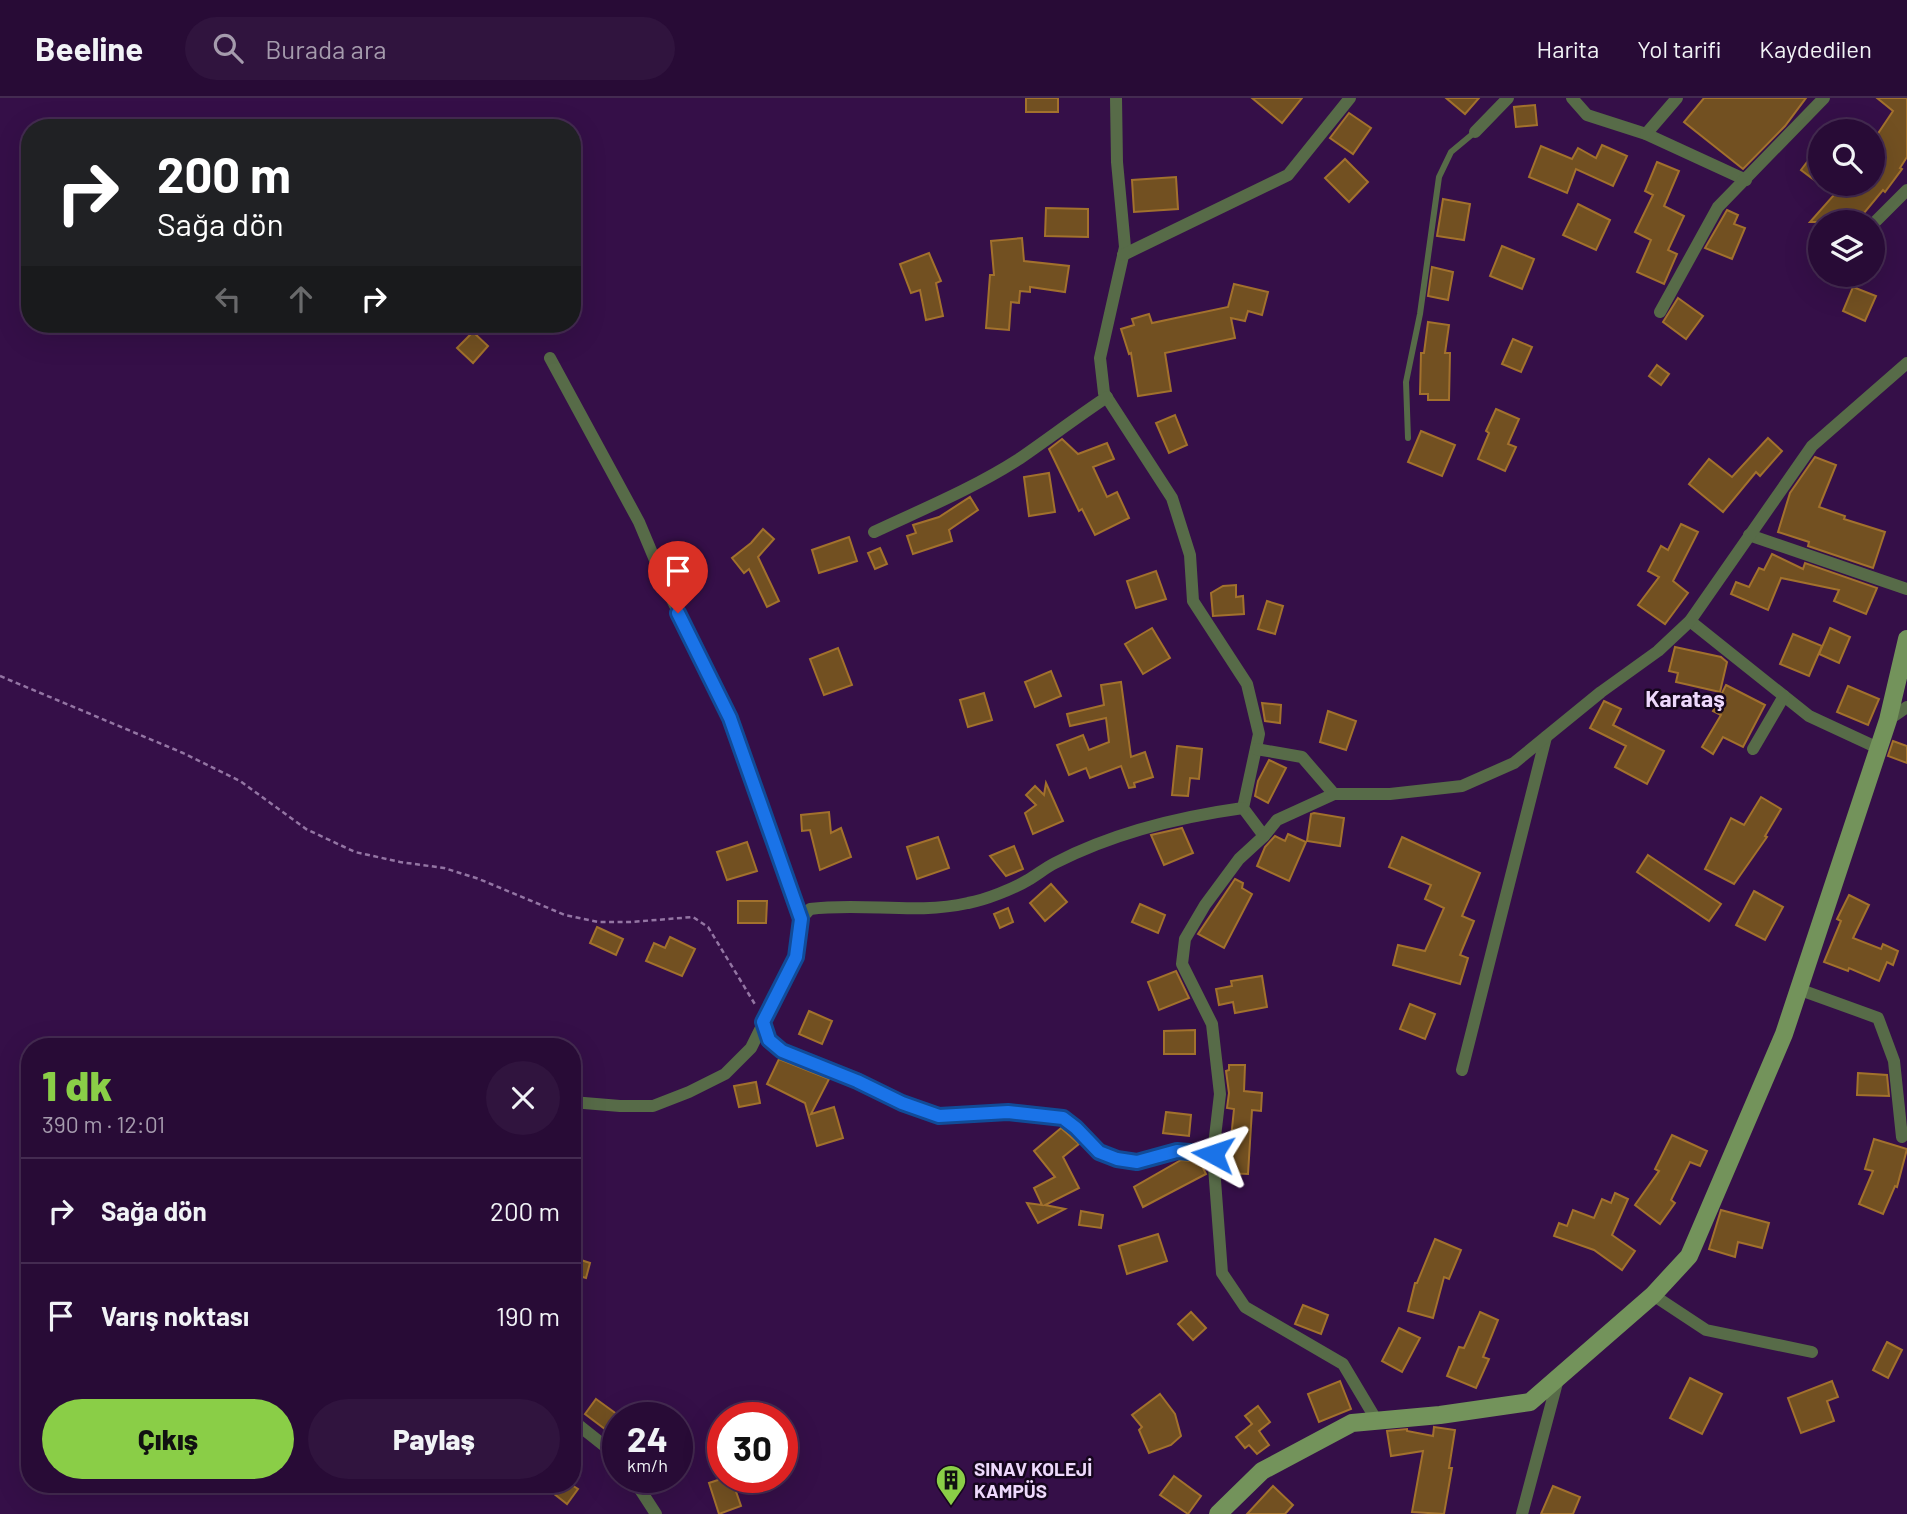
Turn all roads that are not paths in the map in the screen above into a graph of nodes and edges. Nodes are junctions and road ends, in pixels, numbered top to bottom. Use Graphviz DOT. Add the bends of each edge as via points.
graph roads {
  1 [pos="1116,98"];
  2 [pos="1350,98"];
  3 [pos="1508,98"];
  4 [pos="1572,98"];
  5 [pos="1677,98"];
  6 [pos="1824,98"];
  7 [pos="1475,132"];
  8 [pos="1646,134"];
  9 [pos="1745,180"];
  10 [pos="1907,190"];
  11 [pos="1885,212"];
  12 [pos="1123,255"];
  13 [pos="1660,312"];
  14 [pos="550,358"];
  15 [pos="1907,363"];
  16 [pos="1107,397"];
  17 [pos="1408,438"];
  18 [pos="874,532"];
  19 [pos="1749,535"];
  20 [pos="1907,589"];
  21 [pos="1690,621"];
  22 [pos="1907,639"];
  23 [pos="1784,696"];
  24 [pos="1907,707"];
  25 [pos="1888,720"];
  26 [pos="1546,737"];
  27 [pos="1256,748"];
  28 [pos="1878,748"];
  29 [pos="1753,749"];
  30 [pos="1334,794"];
  31 [pos="1242,808"];
  32 [pos="1264,836"];
  33 [pos="801,919"];
  34 [pos="1798,989"];
  35 [pos="763,1022"];
  36 [pos="1462,1070"];
  37 [pos="581,1103"];
  38 [pos="1902,1138"];
  39 [pos="1213,1154"];
  40 [pos="1654,1295"];
  41 [pos="1812,1352"];
  42 [pos="1558,1377"];
  43 [pos="1377,1421"];
  44 [pos="581,1427"];
  45 [pos="602,1444"];
  46 [pos="642,1493"];
  47 [pos="656,1514"];
  48 [pos="1218,1514"];
  49 [pos="1522,1514"];
  1 -- 12 [label="street"];
  2 -- 12 [label="street" via="1288,175"];
  3 -- 7 [label="street"];
  4 -- 8 [label="street" via="1587,115"];
  5 -- 8 [label="street"];
  6 -- 9 [label="street"];
  7 -- 17 [label="lane" via="1451,152 1439,177 1406,382"];
  8 -- 9 [label="street"];
  9 -- 13 [label="street" via="1718,207"];
  10 -- 11 [label="street"];
  12 -- 16 [label="street" via="1100,358"];
  14 -- 33 [label="street" via="639,522 730,718"];
  15 -- 19 [label="street" via="1812,446"];
  16 -- 18 [label="street" via="1018,459"];
  16 -- 27 [label="street" via="1171,498 1190,555 1193,601 1247,684 1259,734"];
  19 -- 20 [label="street"];
  19 -- 21 [label="street"];
  21 -- 23 [label="street"];
  21 -- 26 [label="street"];
  22 -- 25 [label="street"];
  23 -- 28 [label="street" via="1809,716"];
  23 -- 29 [label="street"];
  24 -- 25 [label="street"];
  25 -- 28 [label="street"];
  26 -- 30 [label="street" via="1514,764 1462,786"];
  26 -- 36 [label="street"];
  27 -- 30 [label="street" via="1302,757"];
  27 -- 31 [label="street"];
  28 -- 34 [label="street"];
  30 -- 32 [label="street" via="1277,820"];
  31 -- 32 [label="street"];
  31 -- 33 [label="street" via="1123,834 971,903 902,910 826,907 810,909"];
  32 -- 39 [label="street" via="1240,859 1185,939 1182,964 1212,1024 1220,1094"];
  33 -- 35 [label="street" via="796,957"];
  34 -- 38 [label="street" via="1878,1018 1894,1061"];
  34 -- 40 [label="street" via="1784,1034 1689,1256"];
  35 -- 37 [label="street" via="751,1048 725,1074 689,1093 653,1106"];
  35 -- 39 [label="street" via="769,1040 782,1051 939,1116 1008,1112 1063,1118 1099,1152 1137,1162 1177,1151"];
  39 -- 43 [label="street" via="1222,1273 1245,1307 1343,1364"];
  40 -- 41 [label="street" via="1706,1330"];
  40 -- 42 [label="street"];
  42 -- 43 [label="street" via="1530,1402"];
  42 -- 49 [label="street"];
  43 -- 48 [label="street" via="1352,1423 1262,1471"];
  44 -- 45 [label="street"];
  46 -- 47 [label="street"];
}
